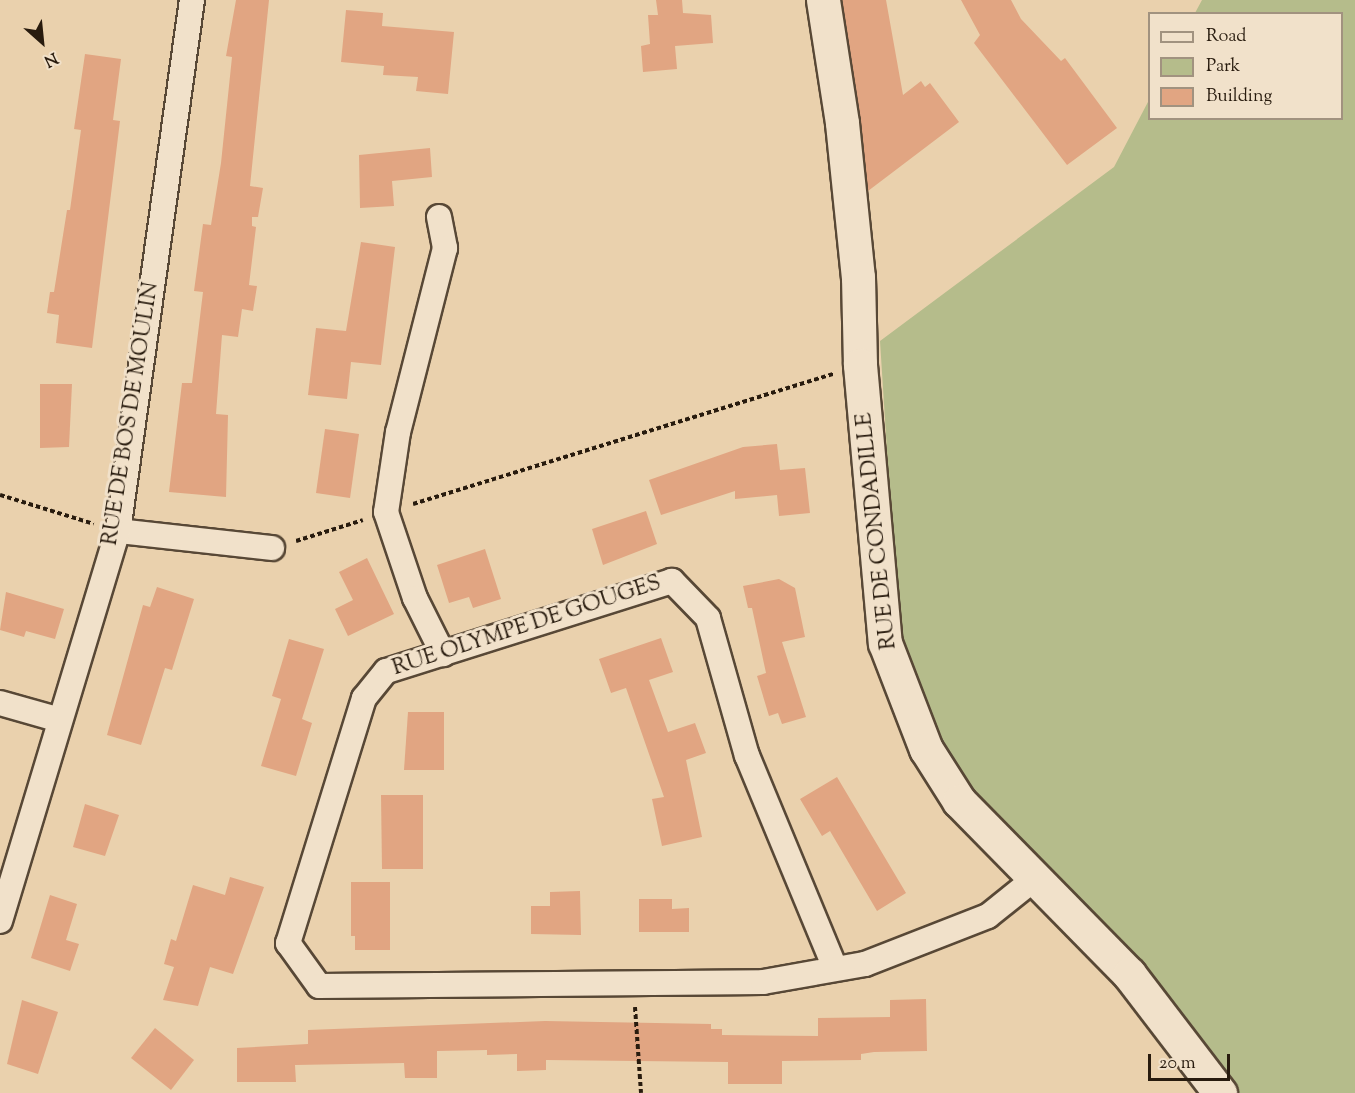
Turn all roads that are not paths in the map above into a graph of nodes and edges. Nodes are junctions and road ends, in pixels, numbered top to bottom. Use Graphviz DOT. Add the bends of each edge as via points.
graph roads {
  1 [pos="192,0"];
  2 [pos="823,0"];
  3 [pos="439,217"];
  4 [pos="118,531"];
  5 [pos="272,548"];
  6 [pos="442,654"];
  7 [pos="0,703"];
  8 [pos="60,720"];
  9 [pos="1034,879"];
  10 [pos="0,921"];
  11 [pos="835,968"];
  12 [pos="1220,1093"];
  1 -- 4 [label="street, RUE DE BOS DE MOULIN"];
  2 -- 9 [label="street, RUE DE CONDADILLE" via="842,123 858,277 860,365 885,643 926,749 953,793"];
  3 -- 6 [label="street" via="445,248 398,432 386,512 415,598"];
  4 -- 5 [label="street"];
  4 -- 8 [label="street, RUE DE BOS DE MOULIN"];
  6 -- 11 [label="street, RUE OLYMPE DE GOUGES" via="672,581 708,618 747,756"];
  6 -- 11 [label="street, RUE OLYMPE DE GOUGES" via="386,670 364,698 288,943 319,986 764,982"];
  7 -- 8 [label="street"];
  8 -- 10 [label="street, RUE DE BOS DE MOULIN"];
  9 -- 11 [label="street, RUE OLYMPE DE GOUGES" via="988,916 865,964"];
  9 -- 12 [label="street, RUE DE CONDADILLE" via="1129,974"];
}
